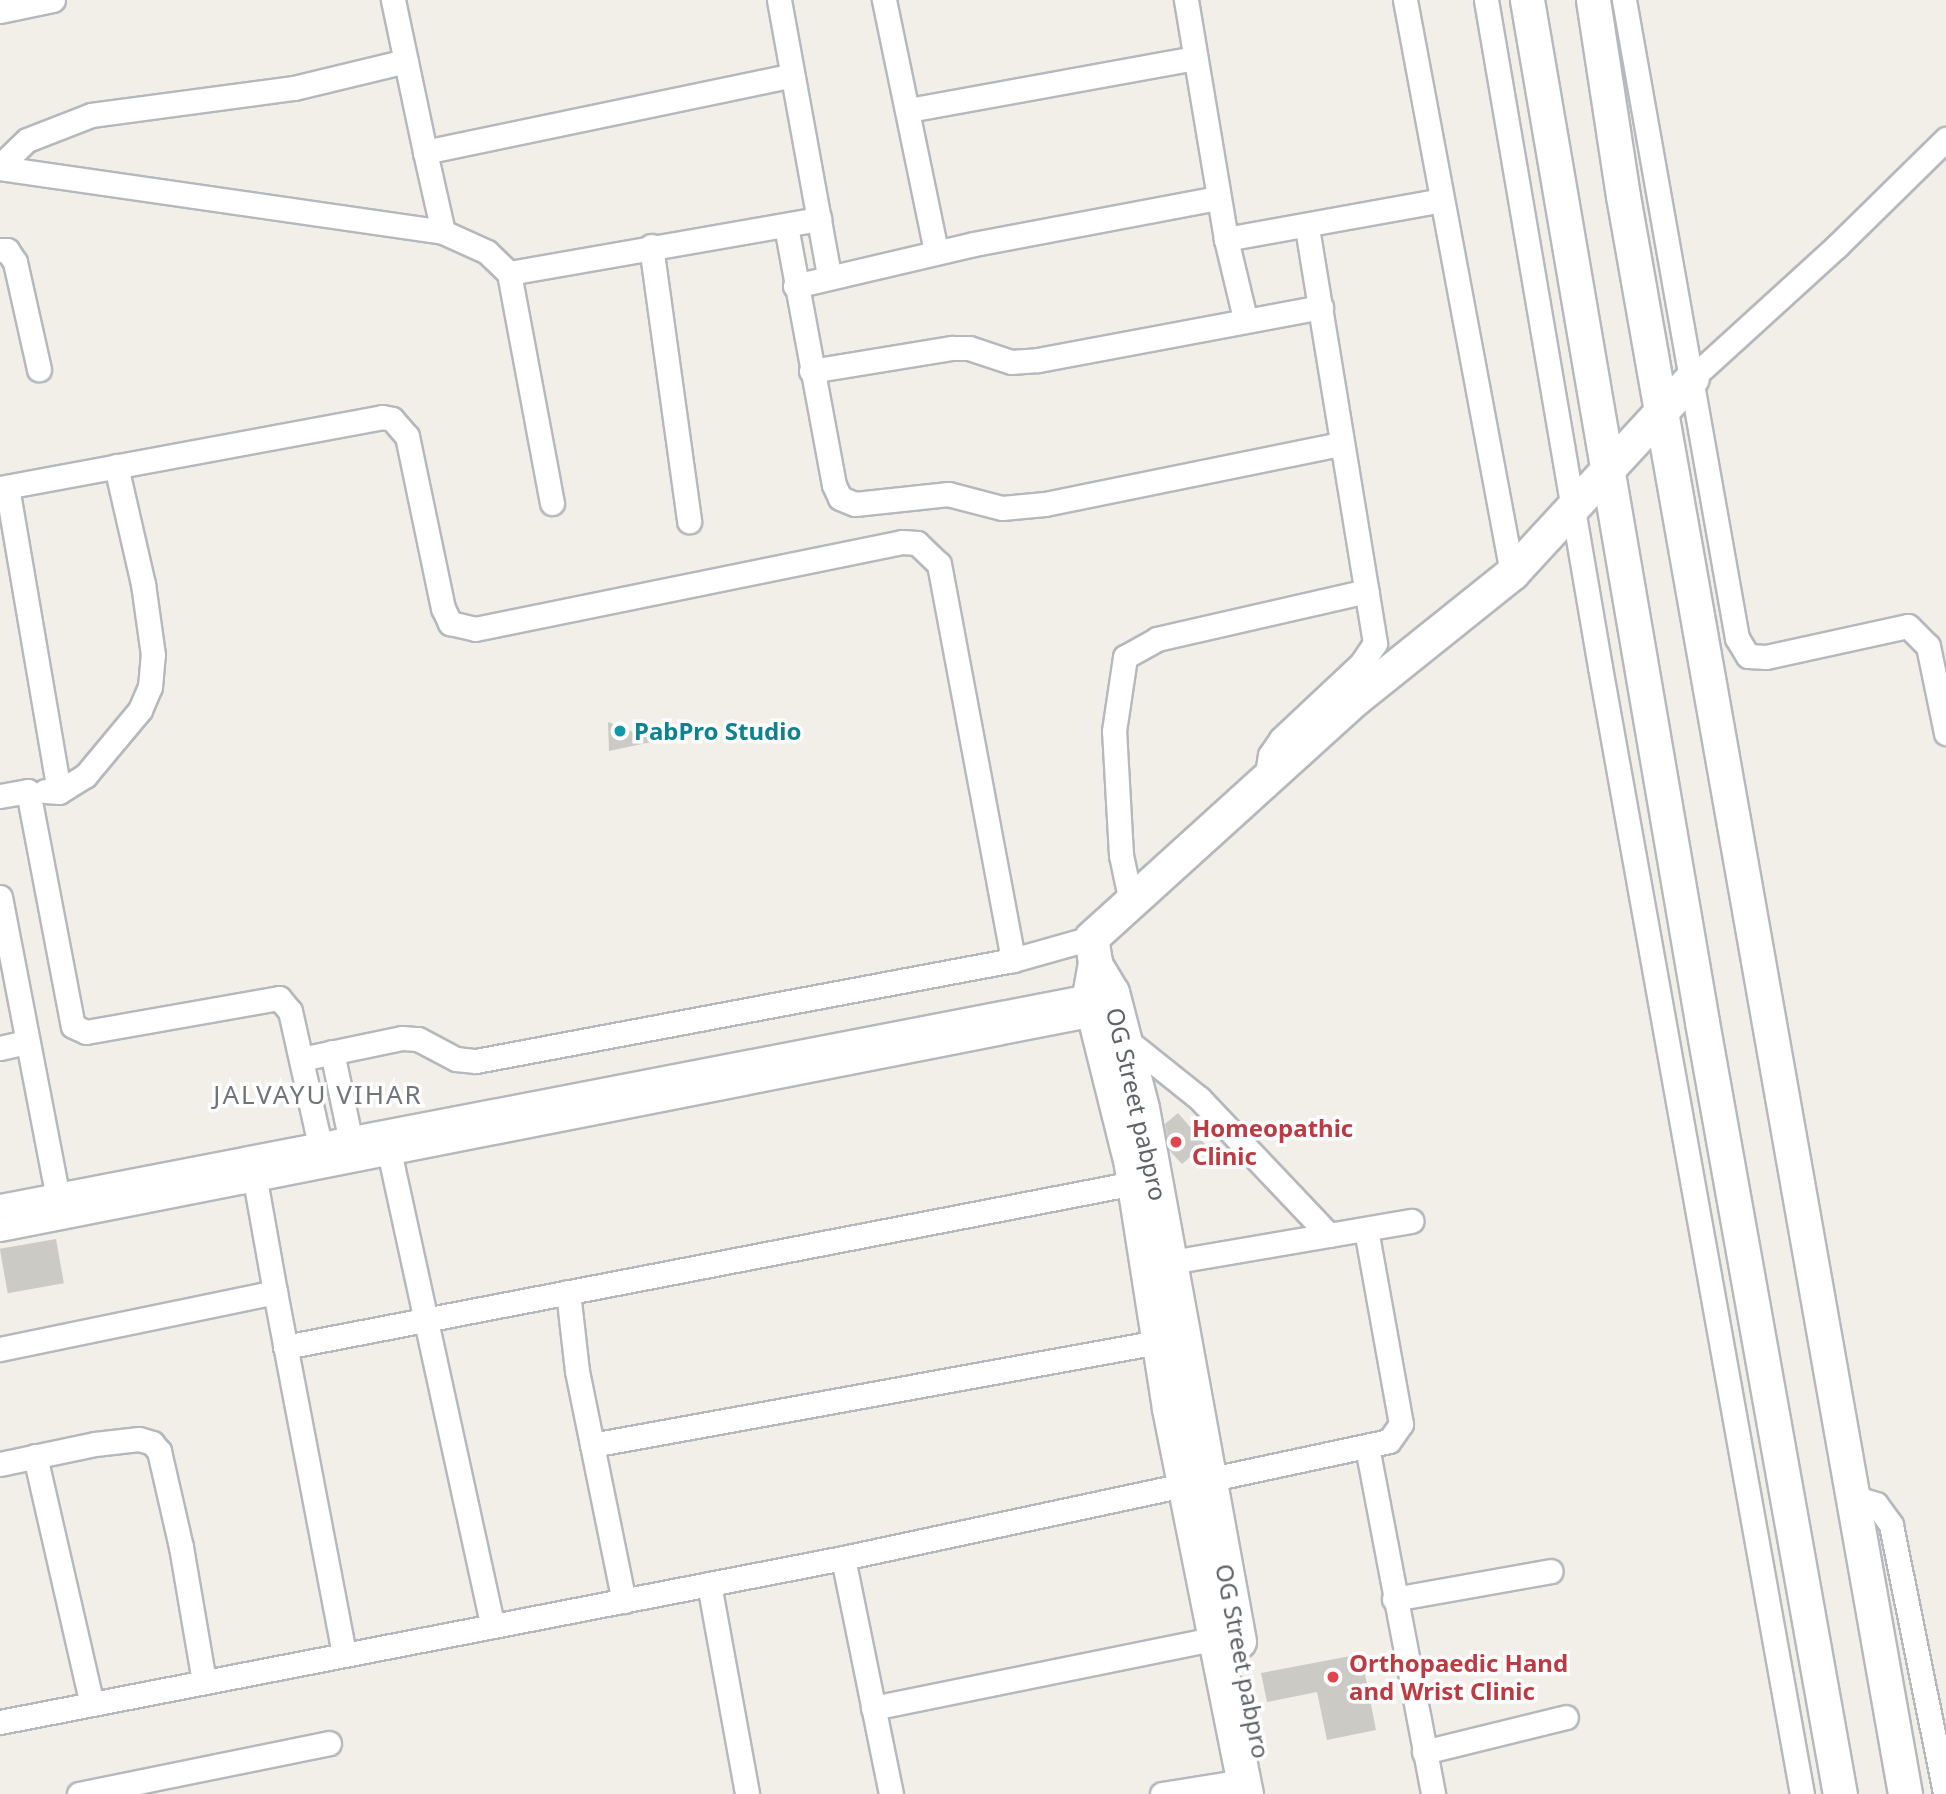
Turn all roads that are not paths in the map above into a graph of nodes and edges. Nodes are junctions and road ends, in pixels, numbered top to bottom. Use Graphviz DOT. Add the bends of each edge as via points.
graph roads {
  1 [pos="53,0"];
  2 [pos="393,0"];
  3 [pos="779,0"];
  4 [pos="884,0"];
  5 [pos="1186,0"];
  6 [pos="1405,0"];
  7 [pos="1486,0"];
  8 [pos="1528,0"];
  9 [pos="1593,0"];
  10 [pos="1624,0"];
  11 [pos="0,11"];
  12 [pos="1195,58"];
  13 [pos="406,61"];
  14 [pos="792,75"];
  15 [pos="909,110"];
  16 [pos="1946,139"];
  17 [pos="425,152"];
  18 [pos="0,167"];
  19 [pos="1217,198"];
  20 [pos="1443,200"];
  21 [pos="818,219"];
  22 [pos="786,226"];
  23 [pos="1307,226"];
  24 [pos="443,232"];
  25 [pos="1226,239"];
  26 [pos="651,246"];
  27 [pos="0,250"];
  28 [pos="936,252"];
  29 [pos="509,273"];
  30 [pos="829,276"];
  31 [pos="795,286"];
  32 [pos="1321,307"];
  33 [pos="1245,318"];
  34 [pos="39,369"];
  35 [pos="811,371"];
  36 [pos="1692,378"];
  37 [pos="1662,415"];
  38 [pos="1340,444"];
  39 [pos="116,466"];
  40 [pos="1606,474"];
  41 [pos="3,487"];
  42 [pos="552,503"];
  43 [pos="1575,507"];
  44 [pos="690,521"];
  45 [pos="1512,573"];
  46 [pos="1367,591"];
  47 [pos="1946,733"];
  48 [pos="1266,780"];
  49 [pos="28,791"];
  50 [pos="59,792"];
  51 [pos="0,796"];
  52 [pos="1,892"];
  53 [pos="1131,902"];
  54 [pos="1093,950"];
  55 [pos="1013,960"];
  56 [pos="1107,1010"];
  57 [pos="27,1042"];
  58 [pos="0,1048"];
  59 [pos="332,1052"];
  60 [pos="302,1059"];
  61 [pos="353,1148"];
  62 [pos="389,1150"];
  63 [pos="321,1154"];
  64 [pos="255,1180"];
  65 [pos="1134,1183"];
  66 [pos="0,1206"];
  67 [pos="59,1206"];
  68 [pos="1412,1221"];
  69 [pos="0,1229"];
  70 [pos="1366,1229"];
  71 [pos="1329,1235"];
  72 [pos="1171,1262"];
  73 [pos="275,1292"];
  74 [pos="568,1293"];
  75 [pos="426,1320"];
  76 [pos="1158,1342"];
  77 [pos="285,1347"];
  78 [pos="0,1349"];
  79 [pos="592,1445"];
  80 [pos="1367,1447"];
  81 [pos="35,1455"];
  82 [pos="0,1464"];
  83 [pos="1197,1480"];
  84 [pos="1853,1497"];
  85 [pos="843,1558"];
  86 [pos="1551,1571"];
  87 [pos="709,1584"];
  88 [pos="1394,1600"];
  89 [pos="624,1601"];
  90 [pos="493,1626"];
  91 [pos="1216,1638"];
  92 [pos="344,1655"];
  93 [pos="204,1682"];
  94 [pos="92,1704"];
  95 [pos="873,1709"];
  96 [pos="1566,1717"];
  97 [pos="0,1722"];
  98 [pos="329,1744"];
  99 [pos="1424,1752"];
  100 [pos="1253,1790"];
  101 [pos="79,1794"];
  102 [pos="747,1794"];
  103 [pos="891,1794"];
  104 [pos="1162,1794"];
  105 [pos="1433,1794"];
  106 [pos="1802,1794"];
  107 [pos="1840,1794"];
  108 [pos="1905,1794"];
  109 [pos="1945,1794"];
  1 -- 11 [label="street"];
  2 -- 13 [label="street"];
  3 -- 14 [label="street"];
  4 -- 15 [label="street"];
  5 -- 12 [label="street"];
  6 -- 20 [label="street"];
  7 -- 43 [label="street"];
  8 -- 40 [label="main road"];
  9 -- 37 [label="main road"];
  10 -- 36 [label="street"];
  12 -- 15 [label="street"];
  12 -- 19 [label="street"];
  13 -- 17 [label="street"];
  13 -- 18 [label="street" via="294,88 91,115 27,139"];
  14 -- 17 [label="street"];
  14 -- 21 [label="street"];
  15 -- 28 [label="street"];
  16 -- 36 [label="street" via="1838,246"];
  17 -- 24 [label="street"];
  18 -- 24 [label="street"];
  19 -- 25 [label="street"];
  19 -- 28 [label="street"];
  20 -- 23 [label="street"];
  20 -- 45 [label="street"];
  21 -- 22 [label="street"];
  21 -- 30 [label="street"];
  22 -- 26 [label="street"];
  22 -- 31 [label="street"];
  23 -- 25 [label="street"];
  23 -- 32 [label="street"];
  24 -- 29 [label="street" via="487,253"];
  25 -- 33 [label="street"];
  26 -- 29 [label="street"];
  26 -- 44 [label="street"];
  27 -- 34 [label="street" via="7,250 15,262"];
  28 -- 30 [label="street"];
  29 -- 42 [label="street"];
  30 -- 31 [label="street"];
  31 -- 35 [label="street"];
  32 -- 33 [label="street"];
  32 -- 38 [label="street"];
  33 -- 35 [label="street" via="1038,360 1011,362 969,348 952,348"];
  35 -- 38 [label="street" via="834,485 840,498 855,504 948,494 1002,508 1045,504"];
  36 -- 37 [label="main road"];
  36 -- 47 [label="street" via="1737,638 1748,656 1766,657 1908,626 1928,646"];
  37 -- 40 [label="main road"];
  37 -- 84 [label="main road"];
  38 -- 46 [label="street"];
  39 -- 41 [label="street"];
  39 -- 50 [label="street" via="143,584 153,655 150,687 140,710 85,776"];
  39 -- 55 [label="street" via="382,417 392,419 407,436 443,608 450,623 463,628 762,573 902,542 916,543 939,564"];
  40 -- 43 [label="main road"];
  40 -- 107 [label="main road"];
  41 -- 50 [label="street"];
  43 -- 45 [label="main road"];
  43 -- 106 [label="street"];
  45 -- 48 [label="main road" via="1417,646"];
  46 -- 48 [label="street" via="1375,643 1361,664 1281,740 1270,755"];
  46 -- 53 [label="street" via="1157,639 1125,657 1114,731 1121,855"];
  48 -- 53 [label="main road"];
  49 -- 50 [label="street"];
  49 -- 51 [label="street"];
  49 -- 60 [label="street" via="73,1026 86,1032 279,998 290,1011"];
  52 -- 57 [label="street"];
  53 -- 54 [label="main road"];
  54 -- 55 [label="street"];
  54 -- 56 [label="main road, OG Street pabpro"];
  55 -- 59 [label="street" via="476,1061 456,1059 418,1039"];
  56 -- 61 [label="street"];
  56 -- 62 [label="street"];
  56 -- 65 [label="main road, OG Street pabpro"];
  56 -- 71 [label="street" via="1199,1098"];
  56 -- 72 [label="main road, OG Street pabpro"];
  57 -- 58 [label="street"];
  57 -- 67 [label="street"];
  59 -- 60 [label="street"];
  59 -- 61 [label="street"];
  60 -- 63 [label="street"];
  61 -- 62 [label="street"];
  61 -- 63 [label="street"];
  62 -- 75 [label="street"];
  63 -- 64 [label="street"];
  63 -- 67 [label="street"];
  64 -- 67 [label="street"];
  64 -- 73 [label="street"];
  65 -- 74 [label="street"];
  65 -- 76 [label="main road, OG Street pabpro"];
  66 -- 67 [label="street"];
  67 -- 69 [label="street"];
  68 -- 70 [label="street"];
  70 -- 71 [label="street"];
  70 -- 80 [label="street" via="1401,1424 1389,1441"];
  71 -- 72 [label="street"];
  72 -- 83 [label="main road, OG Street pabpro"];
  73 -- 77 [label="street"];
  73 -- 78 [label="street"];
  74 -- 75 [label="street"];
  74 -- 79 [label="street"];
  75 -- 77 [label="street"];
  75 -- 90 [label="street"];
  76 -- 79 [label="street"];
  76 -- 83 [label="main road, OG Street pabpro"];
  77 -- 92 [label="street"];
  79 -- 89 [label="street"];
  80 -- 83 [label="street"];
  80 -- 88 [label="street"];
  81 -- 82 [label="street"];
  81 -- 93 [label="street" via="139,1439 159,1451"];
  81 -- 94 [label="street"];
  83 -- 85 [label="street"];
  83 -- 91 [label="main road, OG Street pabpro"];
  83 -- 100 [label="main road, OG Street pabpro"];
  84 -- 108 [label="main road"];
  84 -- 109 [label="street" via="1876,1504 1891,1525"];
  85 -- 87 [label="street"];
  85 -- 95 [label="street"];
  86 -- 88 [label="street"];
  87 -- 89 [label="street"];
  87 -- 102 [label="street"];
  88 -- 99 [label="street"];
  89 -- 90 [label="street"];
  90 -- 92 [label="street"];
  91 -- 95 [label="street"];
  91 -- 100 [label="main road, OG Street pabpro"];
  92 -- 93 [label="street"];
  93 -- 94 [label="street"];
  94 -- 97 [label="street"];
  95 -- 103 [label="street"];
  96 -- 99 [label="street"];
  98 -- 101 [label="street"];
  99 -- 105 [label="street"];
  100 -- 104 [label="street"];
}
